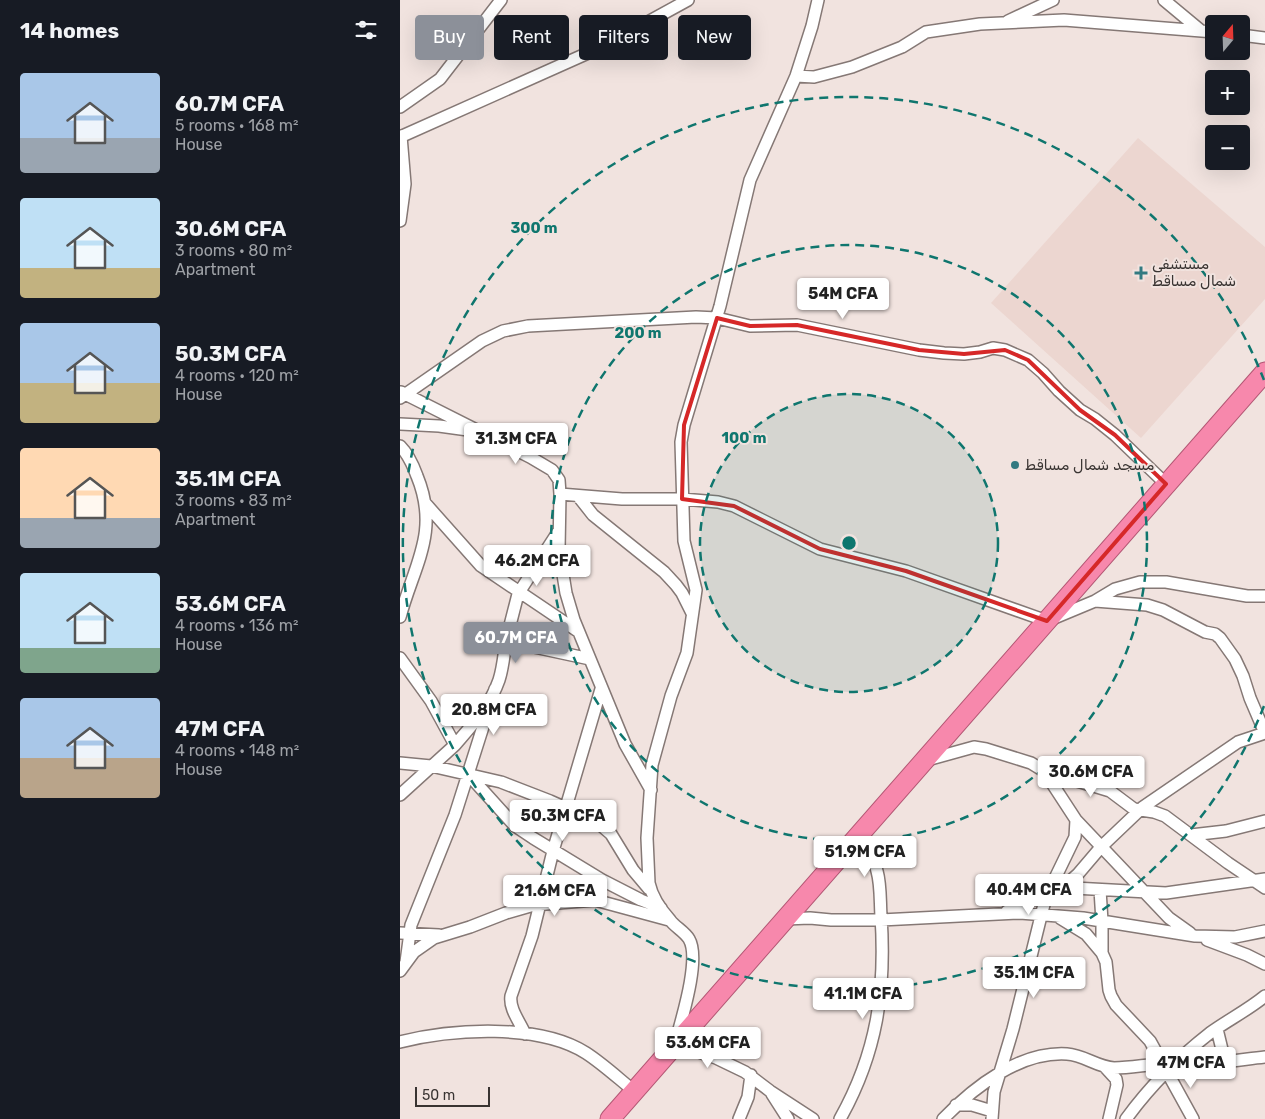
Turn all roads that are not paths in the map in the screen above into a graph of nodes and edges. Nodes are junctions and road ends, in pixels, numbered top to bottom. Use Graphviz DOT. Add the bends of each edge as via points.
graph roads {
  1 [pos="501,0"];
  2 [pos="688,0"];
  3 [pos="818,0"];
  4 [pos="1053,0"];
  5 [pos="1164,0"];
  6 [pos="1005,23"];
  7 [pos="1200,30"];
  8 [pos="1205,31"];
  9 [pos="1250,36"];
  10 [pos="1265,38"];
  11 [pos="796,76"];
  12 [pos="400,107"];
  13 [pos="400,137"];
  14 [pos="400,221"];
  15 [pos="717,318"];
  16 [pos="1265,372"];
  17 [pos="402,395"];
  18 [pos="401,425"];
  19 [pos="480,432"];
  20 [pos="401,445"];
  21 [pos="1166,484"];
  22 [pos="560,494"];
  23 [pos="578,496"];
  24 [pos="682,499"];
  25 [pos="425,503"];
  26 [pos="559,530"];
  27 [pos="520,592"];
  28 [pos="1265,596"];
  29 [pos="1095,601"];
  30 [pos="692,613"];
  31 [pos="400,617"];
  32 [pos="1047,621"];
  33 [pos="578,632"];
  34 [pos="506,641"];
  35 [pos="400,658"];
  36 [pos="590,660"];
  37 [pos="495,689"];
  38 [pos="602,689"];
  39 [pos="1265,733"];
  40 [pos="454,745"];
  41 [pos="925,760"];
  42 [pos="400,763"];
  43 [pos="432,766"];
  44 [pos="1044,771"];
  45 [pos="468,774"];
  46 [pos="651,790"];
  47 [pos="400,795"];
  48 [pos="566,809"];
  49 [pos="1140,810"];
  50 [pos="1076,820"];
  51 [pos="1265,821"];
  52 [pos="862,832"];
  53 [pos="1191,835"];
  54 [pos="1101,847"];
  55 [pos="553,851"];
  56 [pos="1265,879"];
  57 [pos="1252,880"];
  58 [pos="1265,888"];
  59 [pos="1060,890"];
  60 [pos="1100,890"];
  61 [pos="650,891"];
  62 [pos="1144,892"];
  63 [pos="1048,894"];
  64 [pos="539,905"];
  65 [pos="661,908"];
  66 [pos="1001,914"];
  67 [pos="1040,916"];
  68 [pos="1059,917"];
  69 [pos="785,919"];
  70 [pos="669,920"];
  71 [pos="881,920"];
  72 [pos="1102,921"];
  73 [pos="1265,931"];
  74 [pos="405,934"];
  75 [pos="443,936"];
  76 [pos="1195,936"];
  77 [pos="1102,953"];
  78 [pos="1265,964"];
  79 [pos="403,967"];
  80 [pos="1265,996"];
  81 [pos="1217,1029"];
  82 [pos="525,1034"];
  83 [pos="400,1042"];
  84 [pos="675,1044"];
  85 [pos="1265,1057"];
  86 [pos="1225,1062"];
  87 [pos="1167,1066"];
  88 [pos="1105,1067"];
  89 [pos="999,1074"];
  90 [pos="751,1075"];
  91 [pos="634,1091"];
  92 [pos="770,1091"];
  93 [pos="956,1106"];
  94 [pos="992,1115"];
  95 [pos="610,1119"];
  96 [pos="739,1119"];
  97 [pos="788,1119"];
  98 [pos="813,1119"];
  99 [pos="840,1119"];
  100 [pos="943,1119"];
  101 [pos="1108,1119"];
  102 [pos="1126,1119"];
  103 [pos="1193,1119"];
  1 -- 12 [label="street" via="440,79"];
  2 -- 13 [label="street" via="606,45"];
  3 -- 11 [label="street"];
  4 -- 6 [label="street"];
  5 -- 7 [label="street"];
  6 -- 7 [label="street" via="1064,20"];
  6 -- 11 [label="street" via="926,32 902,47 852,67 814,78"];
  7 -- 8 [label="street"];
  9 -- 10 [label="street"];
  11 -- 15 [label="street" via="750,180"];
  13 -- 14 [label="street" via="405,184"];
  15 -- 17 [label="street" via="528,326 503,332 482,341"];
  15 -- 21 [label="street" via="750,326 797,325 919,350 964,354 993,348 1016,354 1028,360 1080,410 1115,435"];
  15 -- 24 [label="street" via="684,425 681,442"];
  16 -- 21 [label="highway"];
  17 -- 19 [label="street"];
  18 -- 19 [label="street"];
  19 -- 22 [label="street" via="552,470 559,480"];
  20 -- 25 [label="street" via="411,460"];
  21 -- 32 [label="highway"];
  22 -- 23 [label="street"];
  22 -- 26 [label="street"];
  23 -- 24 [label="street"];
  23 -- 30 [label="street" via="593,515 676,584"];
  24 -- 30 [label="street" via="684,540 696,590"];
  24 -- 32 [label="street" via="734,506 820,550 906,571"];
  25 -- 27 [label="street" via="474,561"];
  25 -- 31 [label="street" via="425,541"];
  26 -- 27 [label="street"];
  26 -- 33 [label="street" via="566,593"];
  27 -- 33 [label="street"];
  27 -- 34 [label="street"];
  28 -- 29 [label="street" via="1246,596 1166,582 1140,582 1115,589"];
  29 -- 32 [label="street"];
  29 -- 39 [label="street" via="1147,605 1215,634 1243,676"];
  30 -- 46 [label="street" via="687,652 654,752"];
  32 -- 41 [label="highway"];
  33 -- 36 [label="street"];
  34 -- 36 [label="street"];
  34 -- 37 [label="street"];
  35 -- 40 [label="street" via="431,701"];
  36 -- 38 [label="street"];
  37 -- 40 [label="street" via="485,708"];
  37 -- 45 [label="street"];
  38 -- 46 [label="street" via="625,744"];
  38 -- 48 [label="street"];
  39 -- 49 [label="street" via="1238,742"];
  40 -- 43 [label="street"];
  41 -- 44 [label="street" via="974,747 986,748"];
  41 -- 52 [label="highway"];
  42 -- 43 [label="street"];
  43 -- 45 [label="street"];
  43 -- 47 [label="street"];
  44 -- 49 [label="street" via="1110,790 1127,805"];
  44 -- 50 [label="street"];
  45 -- 48 [label="street" via="501,782"];
  45 -- 55 [label="street" via="515,826"];
  45 -- 74 [label="street" via="455,815"];
  46 -- 61 [label="street" via="647,838"];
  48 -- 55 [label="street"];
  48 -- 61 [label="street" via="605,828"];
  49 -- 53 [label="street" via="1165,816"];
  49 -- 54 [label="street"];
  50 -- 54 [label="street"];
  50 -- 63 [label="street" via="1075,837"];
  51 -- 53 [label="street" via="1226,831"];
  52 -- 69 [label="highway"];
  52 -- 71 [label="street" via="878,872"];
  53 -- 57 [label="street"];
  54 -- 59 [label="street"];
  54 -- 62 [label="street"];
  55 -- 64 [label="street"];
  55 -- 65 [label="street" via="640,900"];
  56 -- 57 [label="street"];
  57 -- 58 [label="street"];
  57 -- 62 [label="street"];
  59 -- 60 [label="street"];
  59 -- 63 [label="street"];
  60 -- 62 [label="street"];
  60 -- 72 [label="street"];
  61 -- 65 [label="street"];
  62 -- 76 [label="street" via="1169,918"];
  63 -- 66 [label="street"];
  63 -- 67 [label="street"];
  64 -- 70 [label="street" via="595,900"];
  64 -- 75 [label="street" via="506,913"];
  64 -- 82 [label="street" via="510,1002"];
  65 -- 70 [label="street"];
  66 -- 67 [label="street"];
  66 -- 71 [label="street"];
  67 -- 68 [label="street"];
  67 -- 89 [label="street"];
  68 -- 72 [label="street"];
  68 -- 77 [label="street" via="1086,934"];
  69 -- 71 [label="street"];
  69 -- 84 [label="highway"];
  70 -- 84 [label="street" via="690,940 694,959"];
  71 -- 99 [label="street" via="883,967 878,1012 864,1071"];
  72 -- 76 [label="street"];
  72 -- 77 [label="street"];
  73 -- 76 [label="street" via="1234,938"];
  74 -- 75 [label="street"];
  74 -- 79 [label="street"];
  75 -- 79 [label="street" via="434,938 414,952"];
  76 -- 78 [label="street" via="1247,954"];
  77 -- 87 [label="street" via="1111,996"];
  80 -- 81 [label="street"];
  81 -- 86 [label="street"];
  81 -- 87 [label="street"];
  82 -- 83 [label="street" via="502,1031 464,1033"];
  82 -- 91 [label="street" via="565,1043 586,1053"];
  84 -- 90 [label="street" via="716,1058"];
  84 -- 91 [label="highway"];
  85 -- 86 [label="street"];
  86 -- 87 [label="street"];
  87 -- 88 [label="street"];
  87 -- 102 [label="street"];
  87 -- 103 [label="street"];
  88 -- 89 [label="street" via="1076,1055 1058,1054 1026,1059"];
  88 -- 101 [label="street" via="1117,1085"];
  89 -- 93 [label="street"];
  89 -- 94 [label="street"];
  90 -- 92 [label="street"];
  90 -- 96 [label="street" via="748,1097"];
  91 -- 95 [label="highway"];
  92 -- 97 [label="street"];
  92 -- 98 [label="street"];
  93 -- 94 [label="street" via="972,1105"];
  93 -- 100 [label="street"];
}
